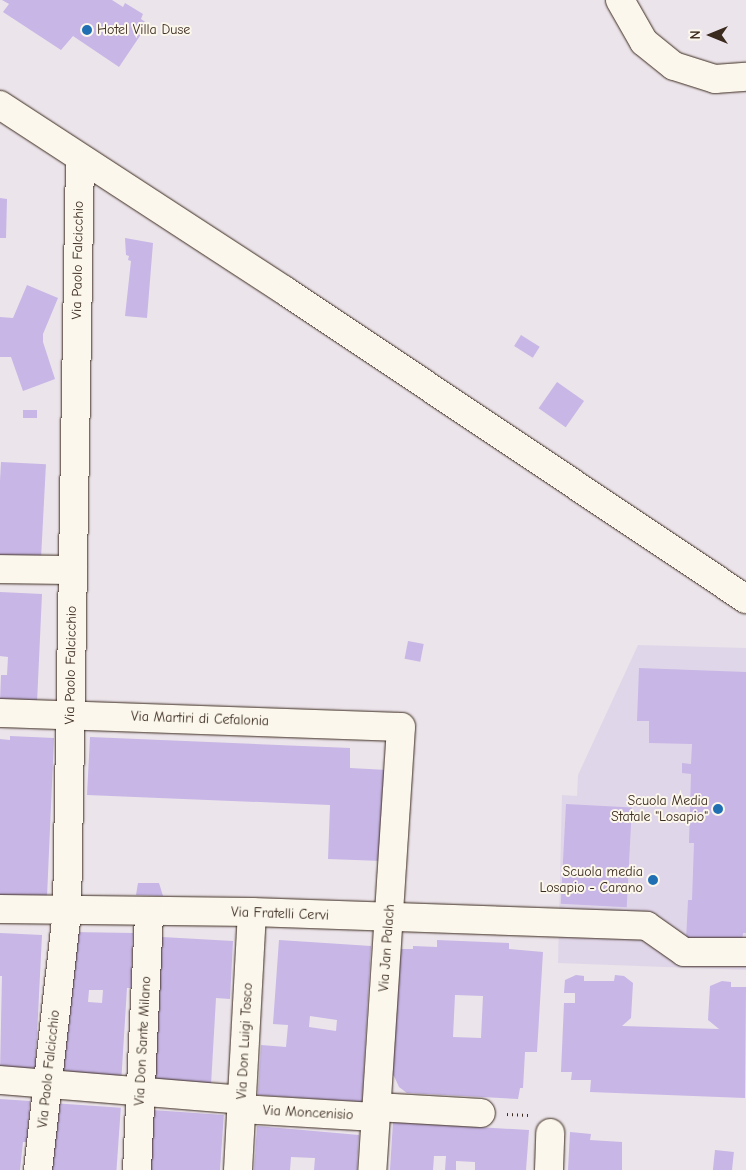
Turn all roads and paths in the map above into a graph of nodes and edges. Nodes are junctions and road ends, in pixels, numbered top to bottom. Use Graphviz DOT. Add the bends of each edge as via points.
graph roads {
  1 [pos="620,0"];
  2 [pos="746,78"];
  3 [pos="0,105"];
  4 [pos="80,159"];
  5 [pos="0,569"];
  6 [pos="73,570"];
  7 [pos="746,599"];
  8 [pos="0,712"];
  9 [pos="70,715"];
  10 [pos="401,727"];
  11 [pos="0,909"];
  12 [pos="67,911"];
  13 [pos="149,911"];
  14 [pos="252,912"];
  15 [pos="389,917"];
  16 [pos="746,952"];
  17 [pos="0,1080"];
  18 [pos="48,1084"];
  19 [pos="140,1093"];
  20 [pos="242,1104"];
  21 [pos="376,1112"];
  22 [pos="482,1113"];
  23 [pos="540,1124"];
  24 [pos="38,1170"];
  25 [pos="136,1170"];
  26 [pos="238,1170"];
  27 [pos="372,1170"];
  28 [pos="549,1170"];
  1 -- 2 [label="street" via="644,42 674,66 715,79"];
  3 -- 4 [label="street"];
  4 -- 6 [label="street, Via Paolo Falcicchio"];
  4 -- 7 [label="street" via="284,290"];
  5 -- 6 [label="street"];
  6 -- 9 [label="street, Via Paolo Falcicchio"];
  8 -- 9 [label="street, Via Martiri di Cefalonia"];
  9 -- 10 [label="street, Via Martiri di Cefalonia"];
  9 -- 12 [label="street, Via Paolo Falcicchio"];
  10 -- 15 [label="street, Via Jan Palach"];
  11 -- 12 [label="street, Via Fratelli Cervi"];
  12 -- 13 [label="street, Via Fratelli Cervi"];
  12 -- 18 [label="street, Via Paolo Falcicchio"];
  13 -- 14 [label="street, Via Fratelli Cervi"];
  13 -- 19 [label="street, Via Don Sante Milano"];
  14 -- 15 [label="street, Via Fratelli Cervi"];
  14 -- 20 [label="street, Via Don Luigi Tosco"];
  15 -- 16 [label="street, Via Fratelli Cervi" via="647,926 684,952"];
  15 -- 21 [label="street, Via Jan Palach"];
  17 -- 18 [label="street, Via Moncenisio"];
  18 -- 19 [label="street, Via Moncenisio"];
  18 -- 24 [label="street, Via Paolo Falcicchio"];
  19 -- 20 [label="street, Via Moncenisio"];
  19 -- 25 [label="street, Via Don Sante Milano"];
  20 -- 21 [label="street, Via Moncenisio"];
  20 -- 26 [label="street, Via Don Luigi Tosco"];
  21 -- 22 [label="street, Via Moncenisio"];
  21 -- 27 [label="street, Via Jan Palach"];
  22 -- 23 [label="path"];
  23 -- 28 [label="street"];
}
